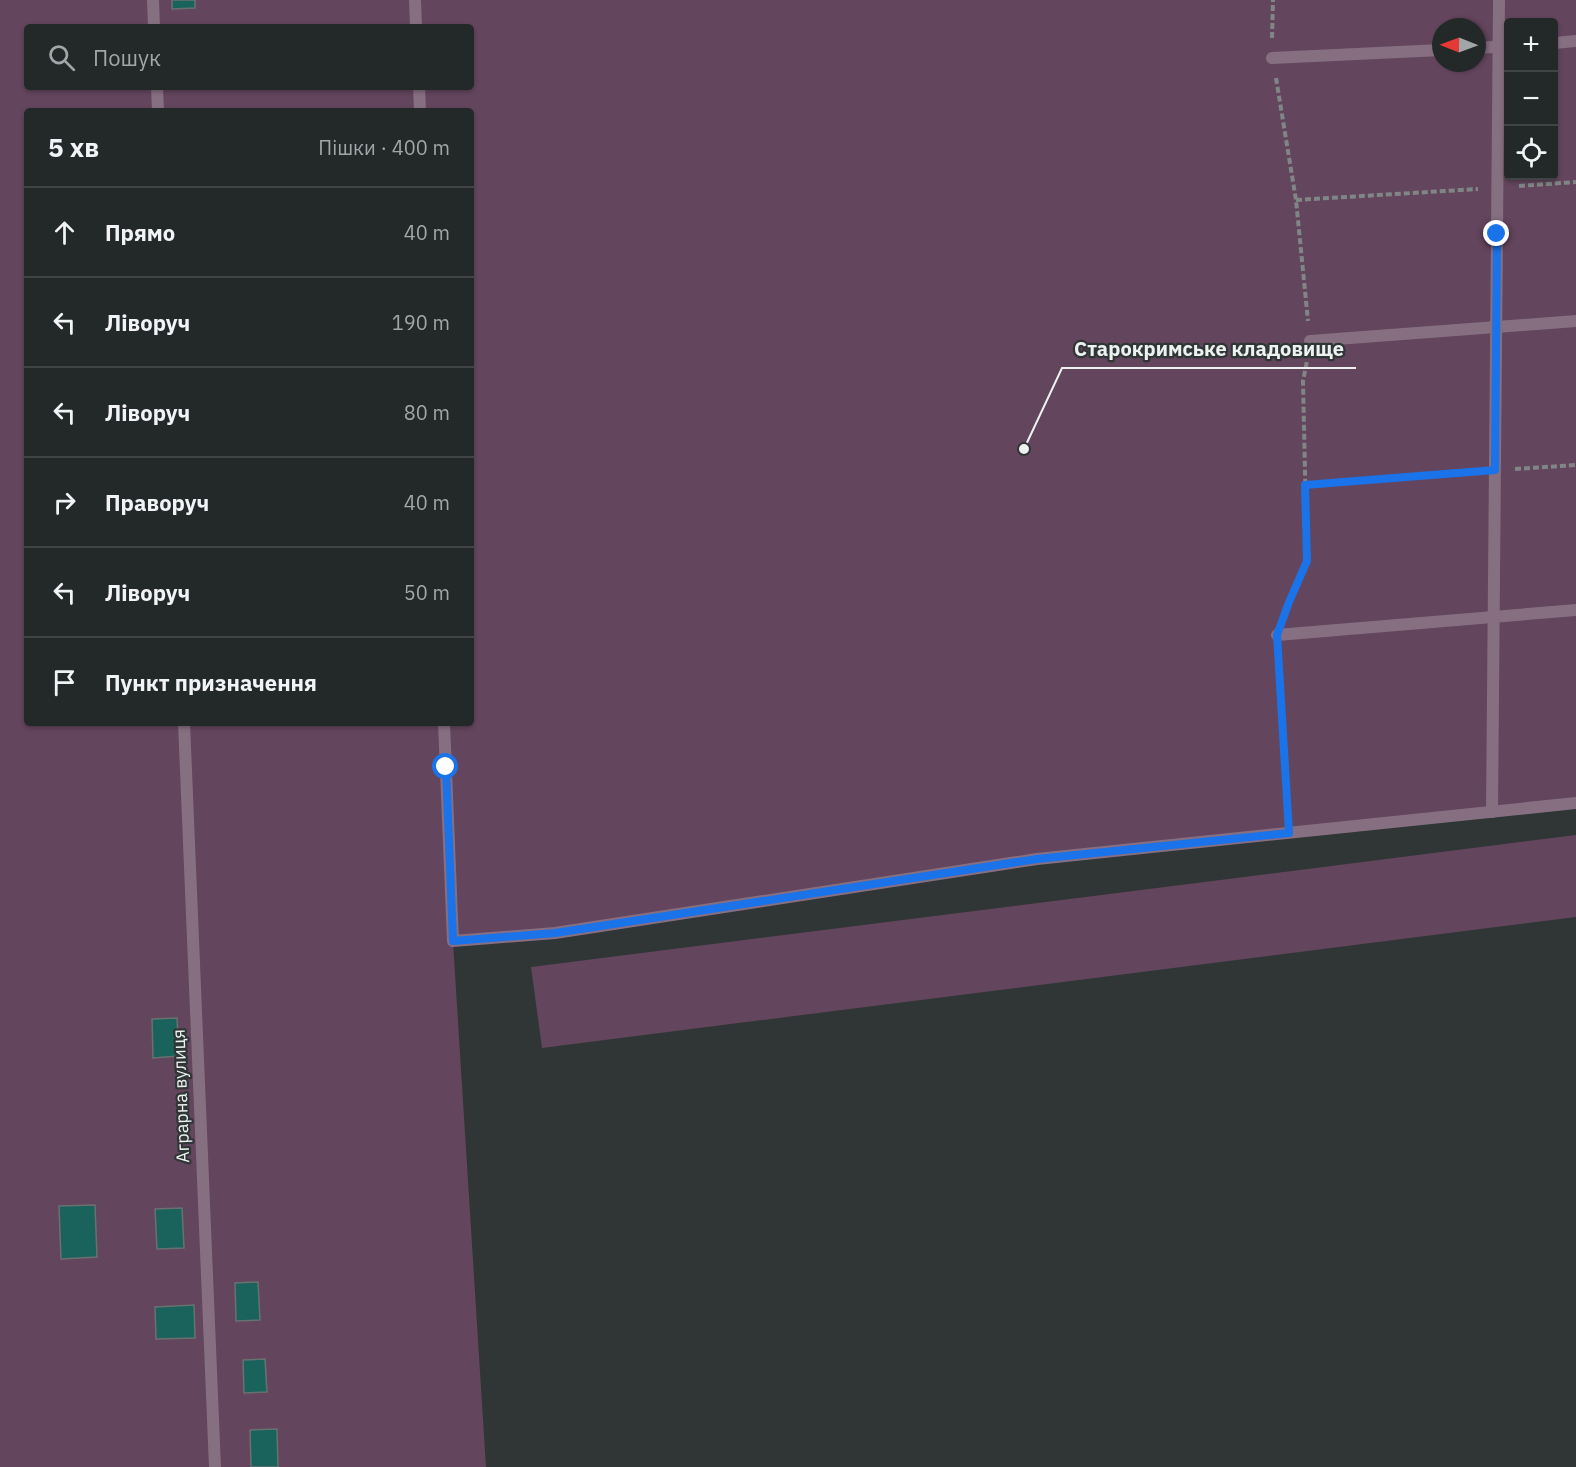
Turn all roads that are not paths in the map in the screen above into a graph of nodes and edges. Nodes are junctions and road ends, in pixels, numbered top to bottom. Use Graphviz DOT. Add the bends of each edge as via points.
graph roads {
  1 [pos="153,0"];
  2 [pos="415,0"];
  3 [pos="1499,0"];
  4 [pos="154,24"];
  5 [pos="416,24"];
  6 [pos="1576,41"];
  7 [pos="1558,43"];
  8 [pos="1503,46"];
  9 [pos="1486,47"];
  10 [pos="1432,50"];
  11 [pos="1272,58"];
  12 [pos="157,90"];
  13 [pos="419,90"];
  14 [pos="158,108"];
  15 [pos="420,108"];
  16 [pos="1576,321"];
  17 [pos="1496,327"];
  18 [pos="1310,341"];
  19 [pos="1576,610"];
  20 [pos="1493,619"];
  21 [pos="1277,635"];
  22 [pos="184,726"];
  23 [pos="444,726"];
  24 [pos="1576,802"];
  25 [pos="1492,812"];
  26 [pos="215,1467"];
  1 -- 4 [label="lane"];
  2 -- 5 [label="lane"];
  3 -- 8 [label="lane"];
  6 -- 7 [label="lane"];
  8 -- 9 [label="lane"];
  8 -- 17 [label="lane"];
  10 -- 11 [label="lane"];
  12 -- 14 [label="lane"];
  13 -- 15 [label="lane"];
  16 -- 17 [label="lane"];
  17 -- 18 [label="lane"];
  17 -- 20 [label="lane"];
  19 -- 20 [label="lane"];
  20 -- 21 [label="lane"];
  20 -- 25 [label="lane"];
  22 -- 26 [label="lane, Аграрна вулиця"];
  23 -- 25 [label="lane" via="453,941 555,933 1037,859"];
  24 -- 25 [label="lane"];
}
